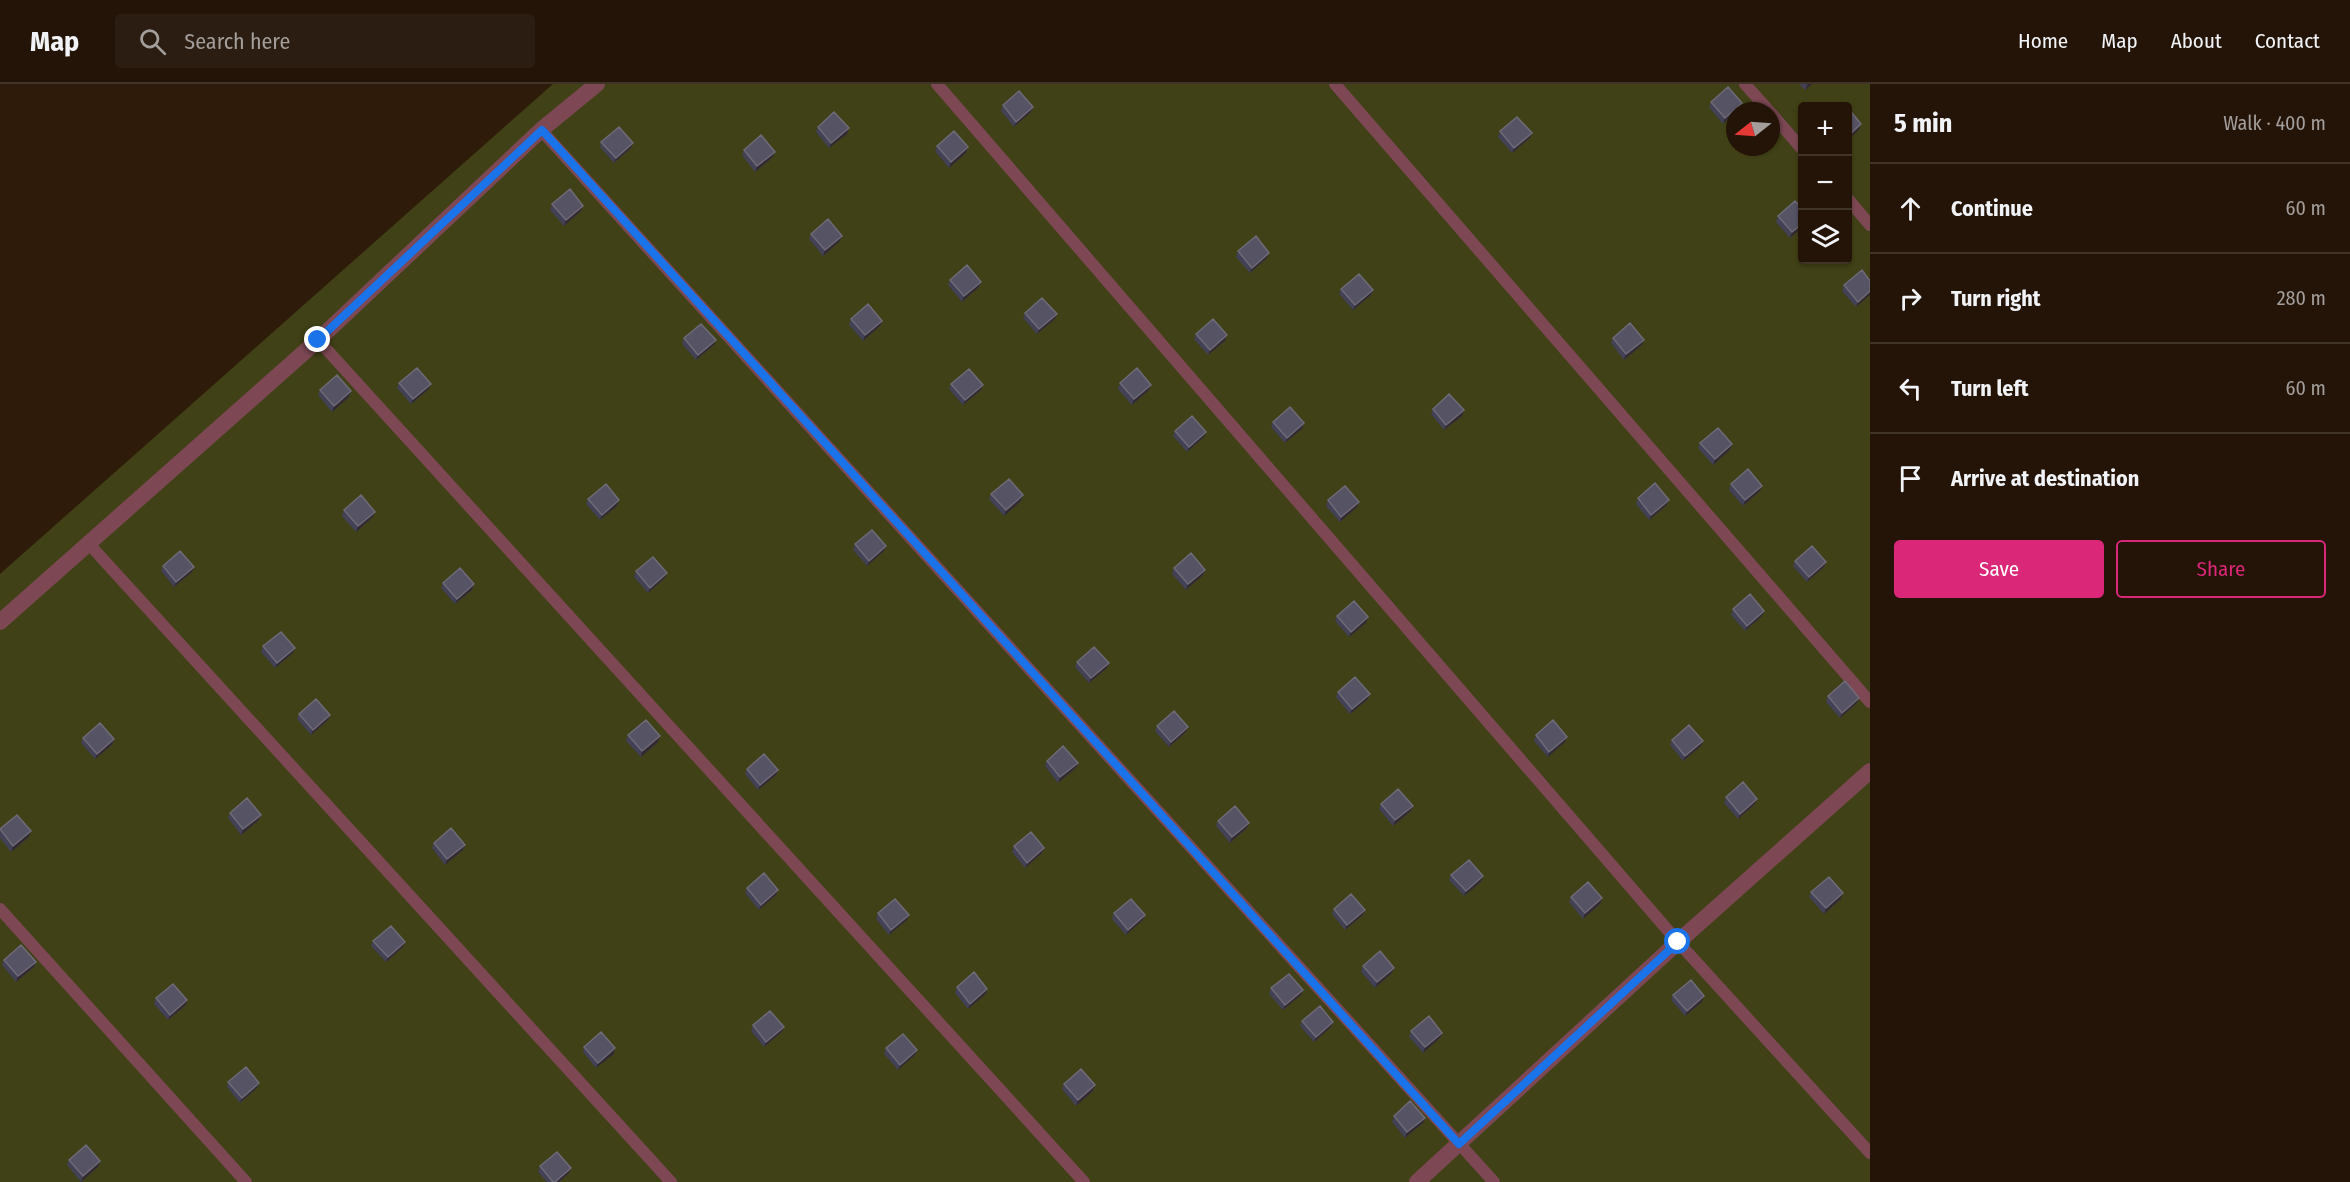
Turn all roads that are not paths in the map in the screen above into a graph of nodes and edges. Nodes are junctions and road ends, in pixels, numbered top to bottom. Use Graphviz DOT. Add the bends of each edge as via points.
graph roads {
  1 [pos="597,84"];
  2 [pos="937,84"];
  3 [pos="1335,84"];
  4 [pos="1745,84"];
  5 [pos="1761,102"];
  6 [pos="1780,123"];
  7 [pos="542,130"];
  8 [pos="1798,143"];
  9 [pos="1852,204"];
  10 [pos="1870,225"];
  11 [pos="318,340"];
  12 [pos="89,544"];
  13 [pos="0,622"];
  14 [pos="1870,702"];
  15 [pos="1870,771"];
  16 [pos="0,909"];
  17 [pos="1678,942"];
  18 [pos="1459,1144"];
  19 [pos="1870,1153"];
  20 [pos="246,1182"];
  21 [pos="671,1182"];
  22 [pos="1084,1182"];
  23 [pos="1417,1182"];
  24 [pos="1494,1182"];
  1 -- 7 [label="street"];
  2 -- 17 [label="lane"];
  3 -- 14 [label="lane"];
  4 -- 5 [label="lane"];
  6 -- 8 [label="lane"];
  7 -- 11 [label="street"];
  7 -- 18 [label="lane"];
  9 -- 10 [label="lane"];
  11 -- 12 [label="street"];
  11 -- 22 [label="lane"];
  12 -- 13 [label="street"];
  12 -- 21 [label="lane"];
  15 -- 17 [label="street"];
  16 -- 20 [label="lane"];
  17 -- 18 [label="street"];
  17 -- 19 [label="lane"];
  18 -- 23 [label="street"];
  18 -- 24 [label="lane"];
}
